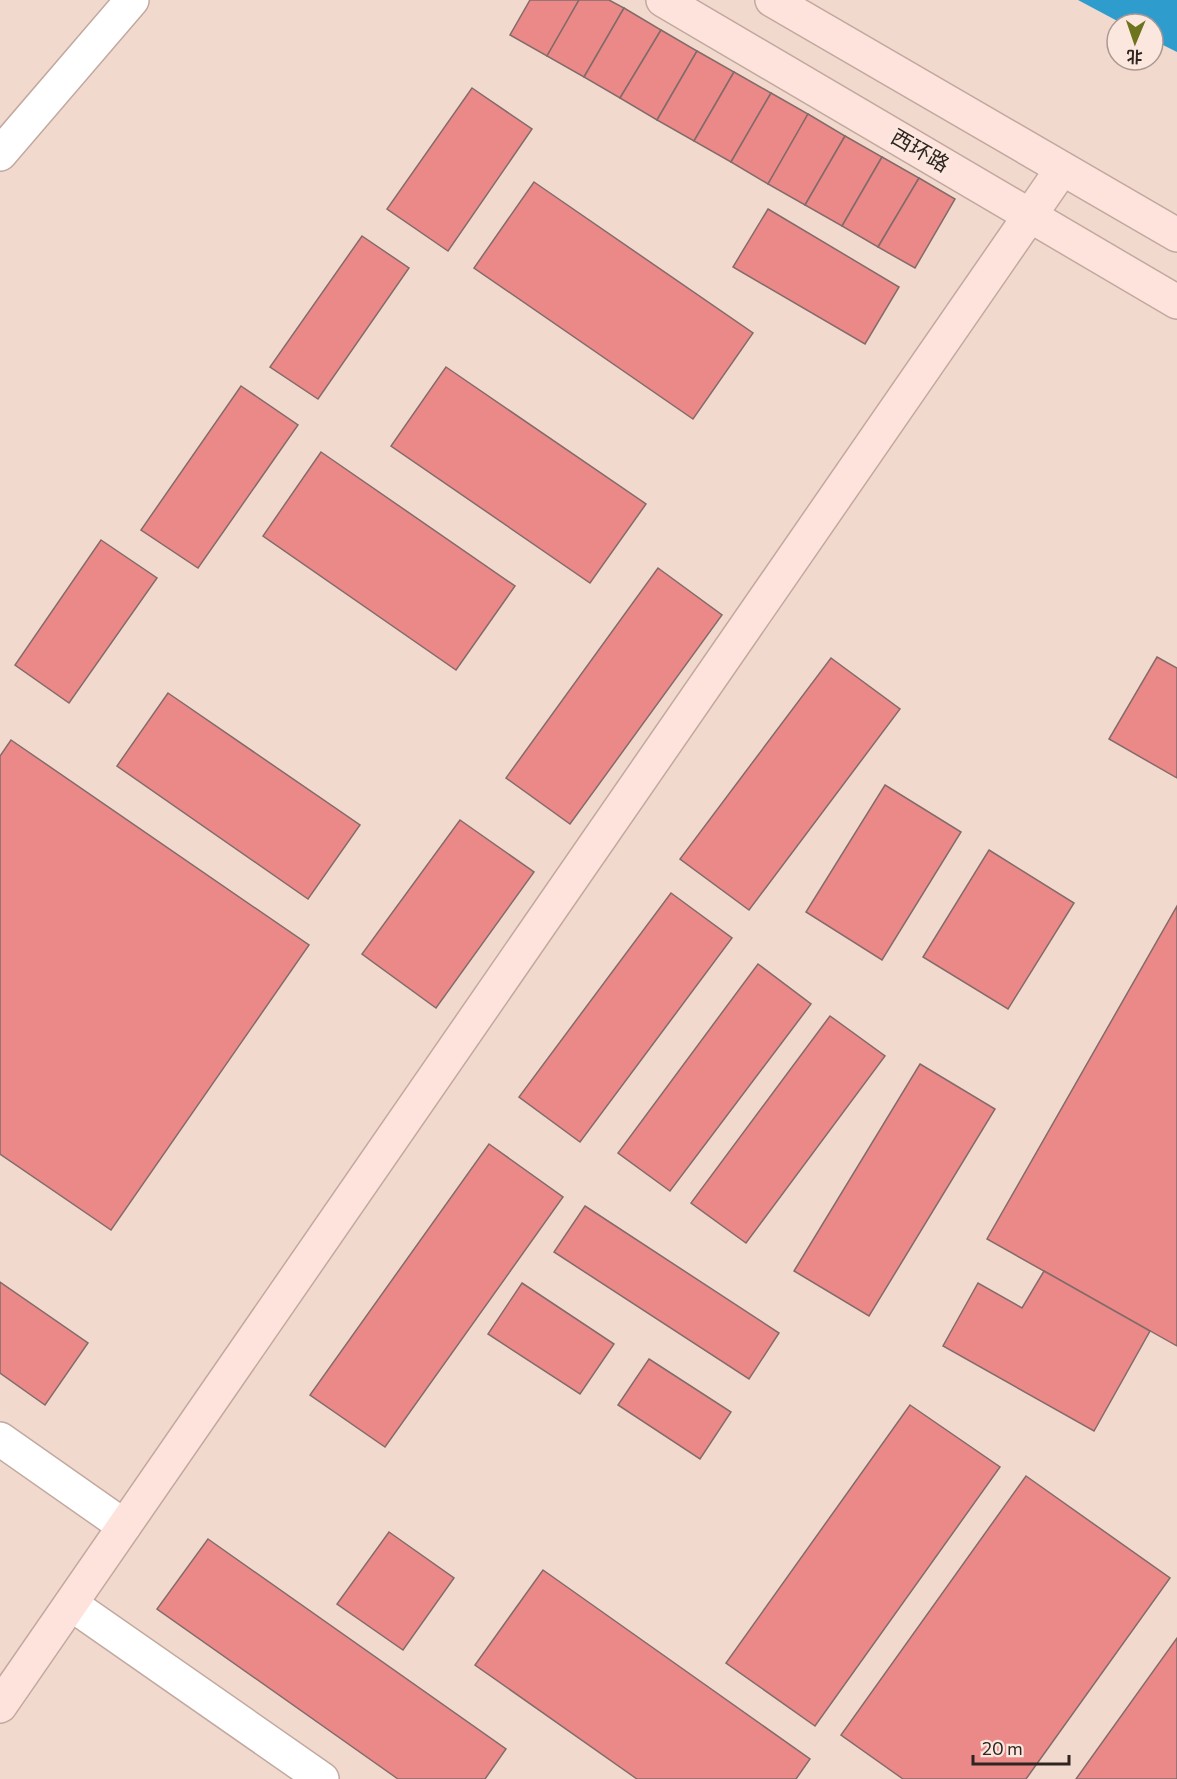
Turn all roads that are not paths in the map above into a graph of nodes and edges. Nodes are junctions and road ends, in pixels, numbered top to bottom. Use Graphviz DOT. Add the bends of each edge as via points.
graph roads {
  1 [pos="132,0"];
  2 [pos="663,0"];
  3 [pos="772,0"];
  4 [pos="0,154"];
  5 [pos="1062,169"];
  6 [pos="1030,215"];
  7 [pos="1177,235"];
  8 [pos="1177,302"];
  9 [pos="0,1439"];
  10 [pos="124,1526"];
  11 [pos="71,1604"];
  12 [pos="0,1706"];
  13 [pos="322,1779"];
  1 -- 4 [label="street"];
  2 -- 6 [label="street, 西环路"];
  3 -- 5 [label="street"];
  5 -- 6 [label="street"];
  5 -- 7 [label="street"];
  6 -- 8 [label="street, 西环路"];
  6 -- 10 [label="street"];
  9 -- 10 [label="street"];
  10 -- 11 [label="street"];
  11 -- 12 [label="street"];
  11 -- 13 [label="street"];
}
